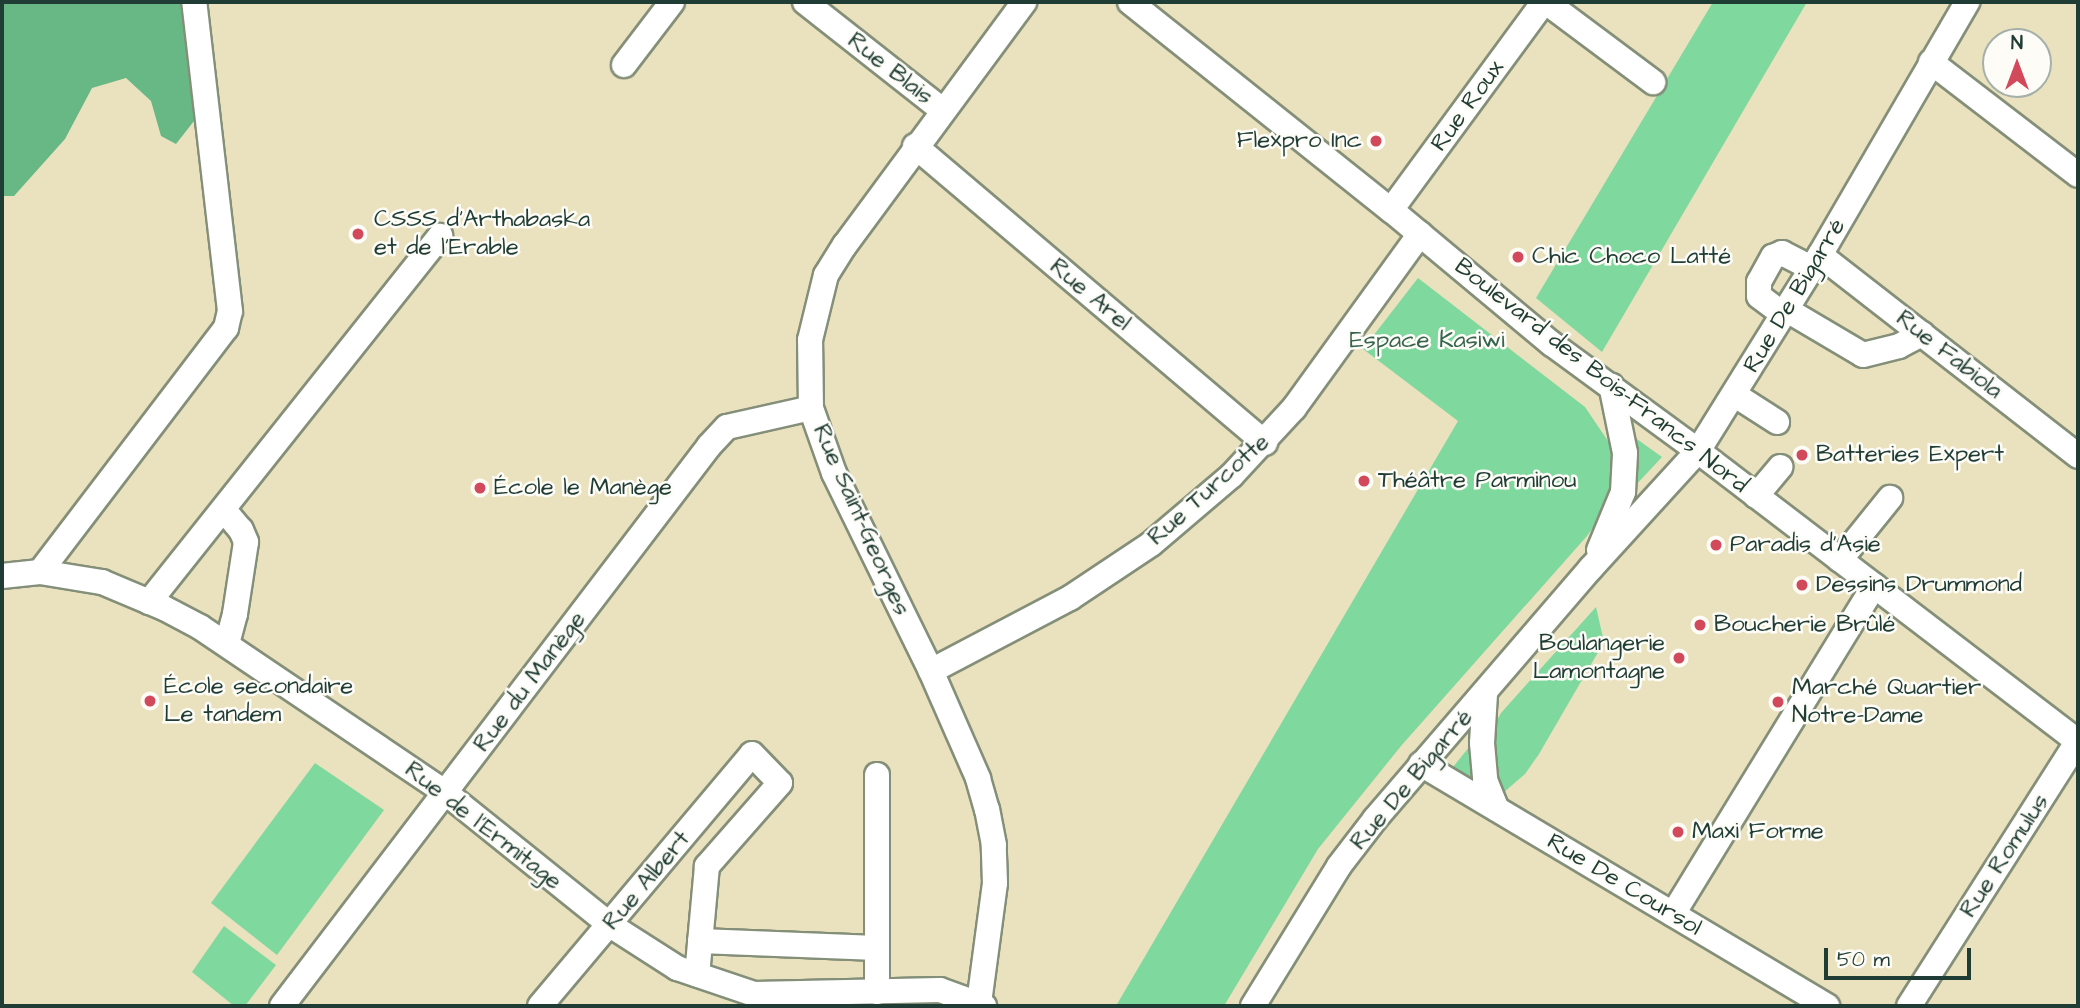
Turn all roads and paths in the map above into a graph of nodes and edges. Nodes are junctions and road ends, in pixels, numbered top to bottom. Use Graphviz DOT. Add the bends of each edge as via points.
graph roads {
  1 [pos="194,2"];
  2 [pos="672,2"];
  3 [pos="804,2"];
  4 [pos="1024,2"];
  5 [pos="1130,2"];
  6 [pos="1545,2"];
  7 [pos="1967,2"];
  8 [pos="1931,62"];
  9 [pos="624,65"];
  10 [pos="1653,82"];
  11 [pos="942,110"];
  12 [pos="915,146"];
  13 [pos="2078,175"];
  14 [pos="1391,210"];
  15 [pos="1420,234"];
  16 [pos="440,236"];
  17 [pos="1816,262"];
  18 [pos="1785,312"];
  19 [pos="1922,334"];
  20 [pos="1611,385"];
  21 [pos="1735,395"];
  22 [pos="811,408"];
  23 [pos="1777,422"];
  24 [pos="1265,443"];
  25 [pos="1699,451"];
  26 [pos="2078,456"];
  27 [pos="1780,467"];
  28 [pos="1756,496"];
  29 [pos="1890,498"];
  30 [pos="224,510"];
  31 [pos="1840,560"];
  32 [pos="1591,568"];
  33 [pos="40,572"];
  34 [pos="2,576"];
  35 [pos="1874,586"];
  36 [pos="149,602"];
  37 [pos="227,644"];
  38 [pos="931,671"];
  39 [pos="1485,694"];
  40 [pos="2078,742"];
  41 [pos="1421,764"];
  42 [pos="877,775"];
  43 [pos="446,793"];
  44 [pos="1497,809"];
  45 [pos="1673,915"];
  46 [pos="610,925"];
  47 [pos="700,941"];
  48 [pos="877,948"];
  49 [pos="697,975"];
  50 [pos="877,992"];
  51 [pos="981,1005"];
  52 [pos="282,1006"];
  53 [pos="540,1006"];
  54 [pos="1253,1006"];
  55 [pos="1827,1006"];
  56 [pos="1909,1006"];
  1 -- 33 [label="street" via="230,311 226,328"];
  2 -- 9 [label="street"];
  3 -- 11 [label="street, Rue Blais"];
  4 -- 11 [label="street, Rue Saint-Georges"];
  5 -- 14 [label="street, Boulevard des Bois-Francs Nord"];
  6 -- 10 [label="street"];
  6 -- 14 [label="street, Rue Roux"];
  7 -- 8 [label="street, Rue De Bigarré"];
  8 -- 13 [label="street"];
  8 -- 17 [label="street, Rue De Bigarré"];
  11 -- 12 [label="street, Rue Saint-Georges"];
  12 -- 22 [label="street, Rue Saint-Georges" via="826,275 810,340"];
  12 -- 24 [label="street, Rue Arel"];
  14 -- 15 [label="street, Boulevard des Bois-Francs Nord"];
  15 -- 20 [label="street, Boulevard des Bois-Francs Nord" via="1552,344"];
  15 -- 24 [label="street, Rue Turcotte" via="1317,379"];
  16 -- 30 [label="street"];
  17 -- 18 [label="street, Rue De Bigarré"];
  17 -- 18 [label="street, Rue Fabiola" via="1781,246 1773,257 1752,297"];
  17 -- 19 [label="street, Rue Fabiola"];
  18 -- 19 [label="street" via="1863,355 1899,346"];
  18 -- 21 [label="street, Rue De Bigarré"];
  19 -- 26 [label="street, Rue Fabiola"];
  20 -- 25 [label="street, Boulevard des Bois-Francs Nord"];
  20 -- 32 [label="street, Rue De Bigarré" via="1625,453 1623,492"];
  21 -- 23 [label="street"];
  21 -- 25 [label="street, Rue De Bigarré"];
  22 -- 38 [label="street, Rue Saint-Georges" via="834,473"];
  22 -- 43 [label="street, Rue du Manège" via="727,427"];
  24 -- 38 [label="street, Rue Turcotte" via="1151,544 1060,604"];
  25 -- 28 [label="street, Boulevard des Bois-Francs Nord"];
  25 -- 32 [label="street, Rue De Bigarré"];
  27 -- 28 [label="street"];
  28 -- 31 [label="street, Boulevard des Bois-Francs Nord"];
  29 -- 31 [label="street"];
  30 -- 36 [label="street"];
  30 -- 37 [label="street" via="246,542"];
  31 -- 35 [label="street, Boulevard des Bois-Francs Nord"];
  32 -- 39 [label="street, Rue De Bigarré"];
  33 -- 34 [label="street, Rue de l'Ermitage"];
  33 -- 36 [label="street, Rue de l'Ermitage" via="102,582"];
  35 -- 40 [label="street, Boulevard des Bois-Francs Nord"];
  35 -- 45 [label="street"];
  36 -- 37 [label="street, Rue de l'Ermitage"];
  37 -- 43 [label="street, Rue de l'Ermitage"];
  38 -- 51 [label="street, Rue Saint-Georges" via="978,778 994,845 993,910"];
  39 -- 41 [label="street, Rue De Bigarré"];
  39 -- 44 [label="street" via="1485,780"];
  40 -- 56 [label="street, Rue Romulus"];
  41 -- 44 [label="street, Rue De Coursol"];
  41 -- 54 [label="street, Rue De Bigarré" via="1339,866"];
  42 -- 48 [label="street"];
  43 -- 46 [label="street, Rue de l'Ermitage"];
  43 -- 52 [label="street, Rue du Manège"];
  44 -- 45 [label="street, Rue De Coursol"];
  45 -- 55 [label="street, Rue De Coursol"];
  46 -- 47 [label="street, Rue Albert" via="752,754 780,783 707,866"];
  46 -- 49 [label="street, Rue de l'Ermitage" via="677,968"];
  46 -- 53 [label="street, Rue Albert"];
  47 -- 48 [label="street"];
  47 -- 49 [label="street"];
  48 -- 50 [label="street"];
  49 -- 50 [label="street, Rue de l'Ermitage" via="754,993"];
  50 -- 51 [label="street, Rue de l'Ermitage" via="940,990"];
}
